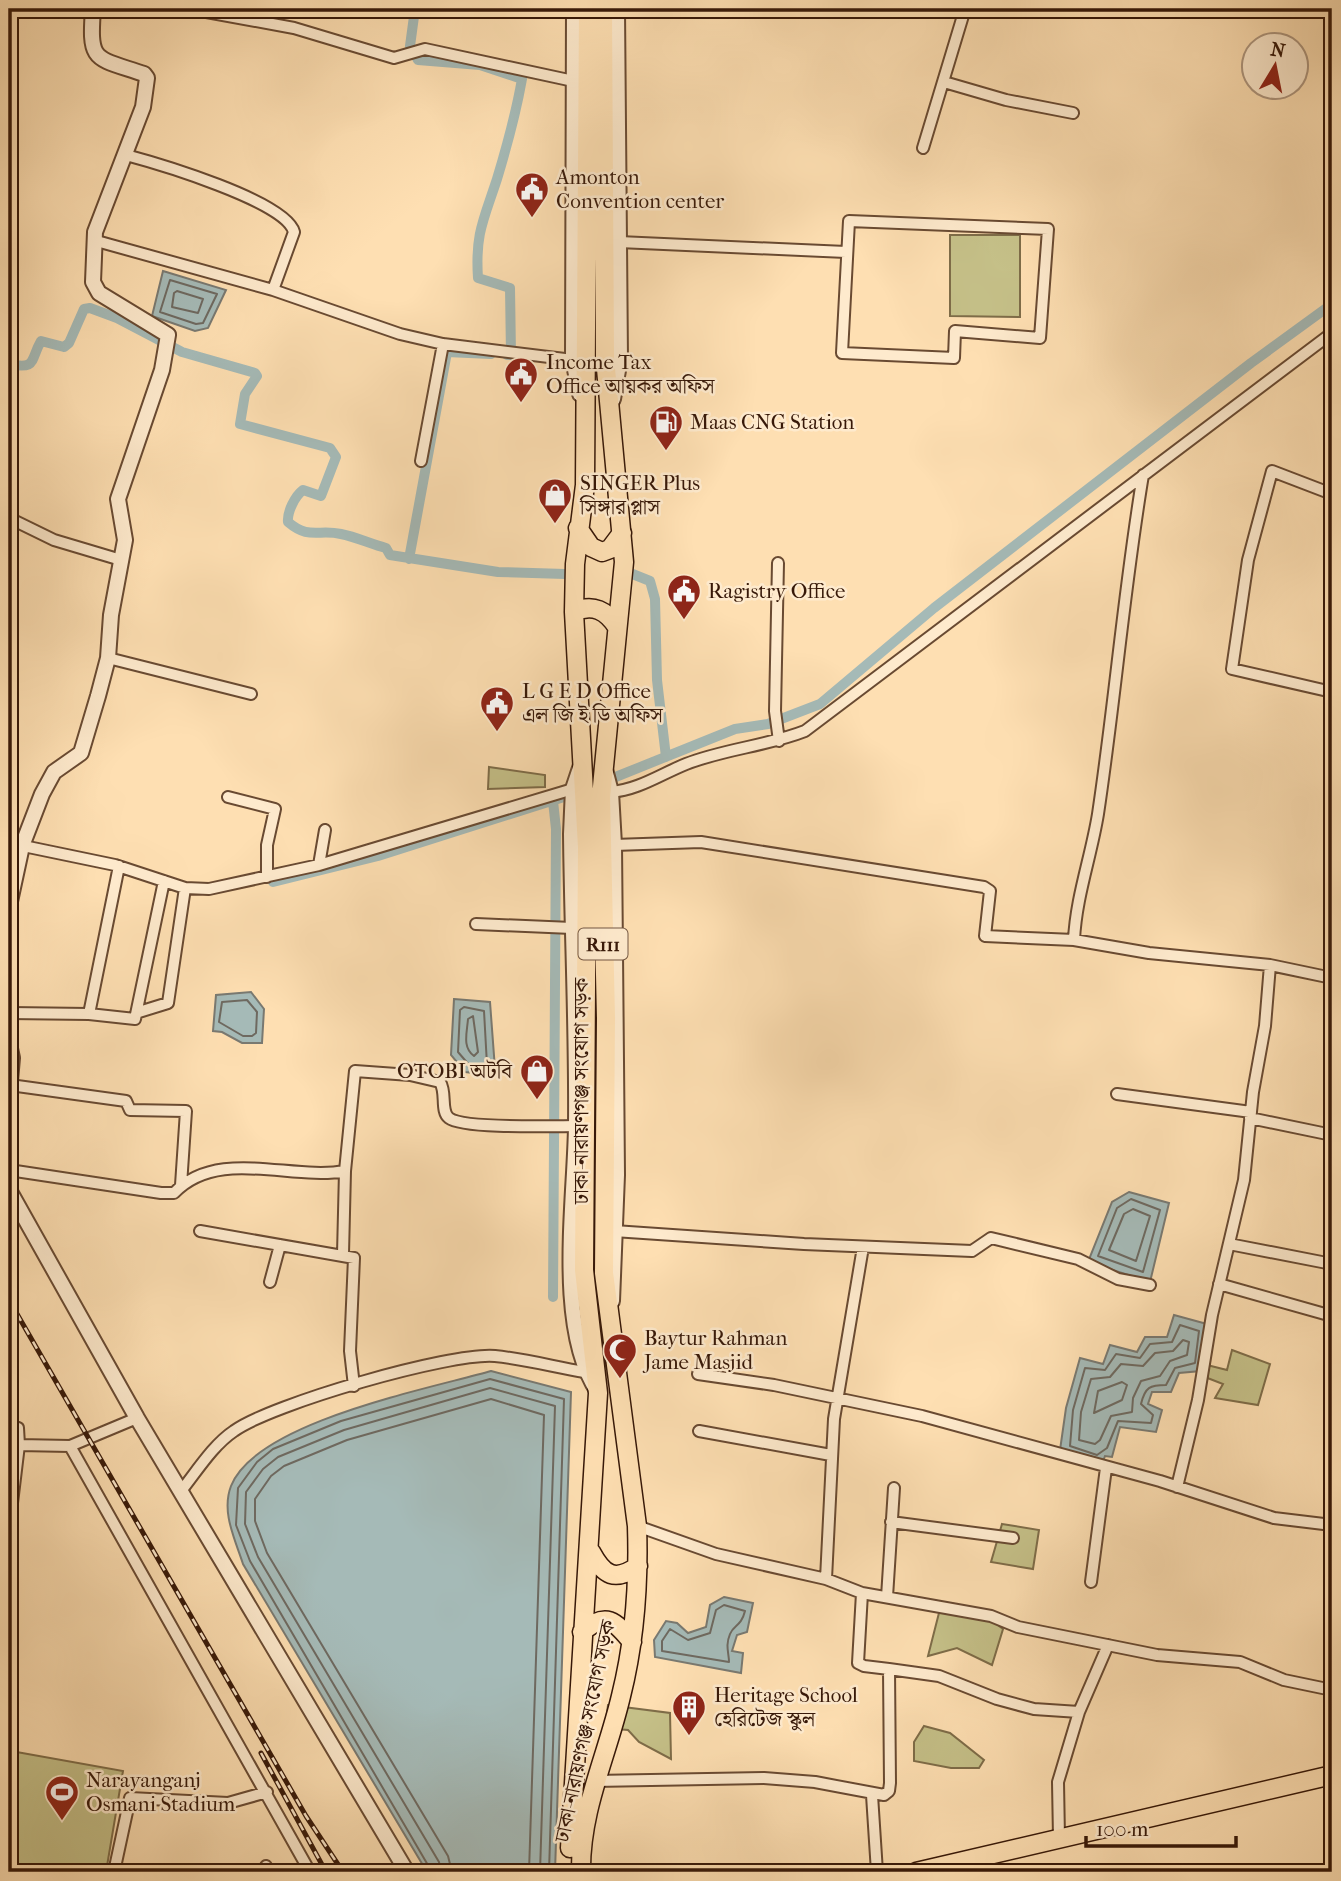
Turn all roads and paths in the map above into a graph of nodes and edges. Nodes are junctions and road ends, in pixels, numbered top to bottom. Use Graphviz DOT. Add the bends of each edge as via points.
graph roads {
  1 [pos="93,9"];
  2 [pos="190,9"];
  3 [pos="574,9"];
  4 [pos="588,9"];
  5 [pos="603,9"];
  6 [pos="617,9"];
  7 [pos="965,9"];
  8 [pos="581,82"];
  9 [pos="944,82"];
  10 [pos="1073,113"];
  11 [pos="923,149"];
  12 [pos="126,155"];
  13 [pos="93,240"];
  14 [pos="619,242"];
  15 [pos="846,252"];
  16 [pos="272,290"];
  17 [pos="1332,333"];
  18 [pos="443,344"];
  19 [pos="573,359"];
  20 [pos="585,416"];
  21 [pos="610,417"];
  22 [pos="421,461"];
  23 [pos="1143,475"];
  24 [pos="1332,494"];
  25 [pos="9,518"];
  26 [pos="578,528"];
  27 [pos="622,533"];
  28 [pos="121,560"];
  29 [pos="778,563"];
  30 [pos="574,612"];
  31 [pos="617,627"];
  32 [pos="108,659"];
  33 [pos="1332,692"];
  34 [pos="251,694"];
  35 [pos="778,740"];
  36 [pos="594,757"];
  37 [pos="573,789"];
  38 [pos="611,792"];
  39 [pos="228,797"];
  40 [pos="325,830"];
  41 [pos="15,844"];
  42 [pos="614,845"];
  43 [pos="319,865"];
  44 [pos="119,866"];
  45 [pos="267,877"];
  46 [pos="164,881"];
  47 [pos="185,888"];
  48 [pos="9,906"];
  49 [pos="476,924"];
  50 [pos="569,928"];
  51 [pos="1074,940"];
  52 [pos="1270,965"];
  53 [pos="1332,978"];
  54 [pos="139,1012"];
  55 [pos="9,1013"];
  56 [pos="89,1014"];
  57 [pos="9,1044"];
  58 [pos="10,1085"];
  59 [pos="9,1092"];
  60 [pos="1117,1094"];
  61 [pos="1250,1115"];
  62 [pos="570,1126"];
  63 [pos="1332,1135"];
  64 [pos="9,1170"];
  65 [pos="345,1171"];
  66 [pos="181,1185"];
  67 [pos="9,1190"];
  68 [pos="200,1231"];
  69 [pos="614,1231"];
  70 [pos="1229,1244"];
  71 [pos="280,1245"];
  72 [pos="863,1247"];
  73 [pos="343,1254"];
  74 [pos="1332,1264"];
  75 [pos="270,1282"];
  76 [pos="1219,1284"];
  77 [pos="1150,1285"];
  78 [pos="608,1316"];
  79 [pos="1332,1316"];
  80 [pos="584,1372"];
  81 [pos="698,1374"];
  82 [pos="354,1385"];
  83 [pos="598,1393"];
  84 [pos="837,1397"];
  85 [pos="136,1418"];
  86 [pos="9,1425"];
  87 [pos="699,1430"];
  88 [pos="19,1445"];
  89 [pos="70,1446"];
  90 [pos="831,1455"];
  91 [pos="1107,1468"];
  92 [pos="1177,1487"];
  93 [pos="894,1489"];
  94 [pos="181,1491"];
  95 [pos="891,1522"];
  96 [pos="1332,1525"];
  97 [pos="637,1526"];
  98 [pos="9,1528"];
  99 [pos="1013,1538"];
  100 [pos="591,1552"];
  101 [pos="638,1566"];
  102 [pos="826,1579"];
  103 [pos="1091,1582"];
  104 [pos="862,1593"];
  105 [pos="887,1597"];
  106 [pos="582,1632"];
  107 [pos="632,1642"];
  108 [pos="1108,1645"];
  109 [pos="889,1669"];
  110 [pos="1332,1690"];
  111 [pos="1079,1712"];
  112 [pos="1332,1775"];
  113 [pos="594,1781"];
  114 [pos="267,1792"];
  115 [pos="872,1795"];
  116 [pos="1059,1838"];
  117 [pos="114,1872"];
  118 [pos="310,1872"];
  119 [pos="407,1872"];
  120 [pos="570,1872"];
  121 [pos="581,1872"];
  122 [pos="877,1872"];
  123 [pos="916,1872"];
  1 -- 12 [label="street" via="90,46 95,54 147,78 143,107"];
  2 -- 8 [label="street" via="294,28 394,58 419,49"];
  3 -- 8 [label="street"];
  4 -- 8 [label="main road, ঢাকা-নারায়ণগঞ্জ সংযোগ সড়ক / R111"];
  5 -- 21 [label="main road, ঢাকা-নারায়ণগঞ্জ সংযোগ সড়ক / R111" via="605,358"];
  6 -- 14 [label="street"];
  7 -- 9 [label="street"];
  8 -- 19 [label="street"];
  8 -- 20 [label="main road, ঢাকা-নারায়ণগঞ্জ সংযোগ সড়ক / R111"];
  9 -- 10 [label="street"];
  9 -- 11 [label="street"];
  12 -- 13 [label="street"];
  12 -- 16 [label="street" via="194,174 289,222 294,232"];
  13 -- 16 [label="street"];
  13 -- 28 [label="street" via="95,288 168,335 118,499 126,534"];
  14 -- 15 [label="street"];
  14 -- 21 [label="street" via="620,359"];
  15 -- 15 [label="street" via="842,353 954,358 955,331 1040,338 1048,229 849,221"];
  16 -- 18 [label="street"];
  17 -- 23 [label="street"];
  18 -- 19 [label="street"];
  18 -- 22 [label="street"];
  19 -- 20 [label="street"];
  20 -- 26 [label="main road, ঢাকা-নারায়ণগঞ্জ সংযোগ সড়ক / R111" via="585,485"];
  21 -- 27 [label="main road, ঢাকা-নারায়ণগঞ্জ সংযোগ সড়ক / R111"];
  23 -- 35 [label="street" via="836,709 805,731"];
  23 -- 51 [label="street" via="1097,816"];
  24 -- 33 [label="street" via="1272,471 1248,560 1232,668"];
  25 -- 28 [label="street" via="54,540"];
  26 -- 27 [label="main road" via="591,547 602,552"];
  26 -- 30 [label="main road, ঢাকা-নারায়ণগঞ্জ সংযোগ সড়ক / R111"];
  27 -- 31 [label="main road, ঢাকা-নারায়ণগঞ্জ সংযোগ সড়ক / R111" via="622,600"];
  28 -- 32 [label="street"];
  29 -- 35 [label="street"];
  30 -- 31 [label="main road" via="600,610"];
  30 -- 36 [label="main road, ঢাকা-নারায়ণগঞ্জ সংযোগ সড়ক / R111"];
  31 -- 36 [label="main road, ঢাকা-নারায়ণগঞ্জ সংযোগ সড়ক / R111"];
  32 -- 34 [label="street"];
  32 -- 41 [label="street" via="83,749 49,779"];
  35 -- 38 [label="street" via="688,763"];
  36 -- 37 [label="street"];
  36 -- 38 [label="street"];
  36 -- 78 [label="main road, ঢাকা-নারায়ণগঞ্জ সংযোগ সড়ক / R111"];
  36 -- 83 [label="main road, ঢাকা-নারায়ণগঞ্জ সংযোগ সড়ক / R111" via="584,1270"];
  37 -- 43 [label="street"];
  37 -- 50 [label="street"];
  38 -- 42 [label="street"];
  39 -- 45 [label="street" via="275,809 267,845"];
  40 -- 43 [label="street"];
  41 -- 44 [label="street"];
  41 -- 48 [label="street"];
  42 -- 51 [label="street" via="701,842 984,887 991,897 985,936"];
  42 -- 69 [label="street"];
  43 -- 45 [label="street"];
  44 -- 46 [label="street"];
  44 -- 56 [label="street"];
  45 -- 47 [label="street" via="209,889"];
  46 -- 47 [label="street"];
  46 -- 54 [label="street"];
  47 -- 54 [label="street" via="168,1003"];
  49 -- 50 [label="street"];
  50 -- 62 [label="street"];
  51 -- 52 [label="street"];
  52 -- 53 [label="street"];
  52 -- 61 [label="street"];
  54 -- 56 [label="street" via="131,1021"];
  55 -- 56 [label="street"];
  57 -- 58 [label="street"];
  58 -- 59 [label="street"];
  58 -- 66 [label="street" via="127,1101 130,1110 186,1111"];
  60 -- 61 [label="street"];
  61 -- 63 [label="street"];
  61 -- 70 [label="street" via="1244,1180"];
  62 -- 65 [label="street" via="501,1126 450,1119 440,1083 410,1075 355,1071"];
  62 -- 80 [label="street" via="570,1271"];
  64 -- 66 [label="street" via="161,1193 174,1193"];
  65 -- 66 [label="street" via="324,1175 251,1168 219,1170"];
  65 -- 73 [label="street"];
  67 -- 85 [label="street"];
  68 -- 71 [label="street"];
  69 -- 72 [label="street"];
  69 -- 78 [label="street" via="614,1294"];
  70 -- 74 [label="street"];
  70 -- 76 [label="street"];
  71 -- 73 [label="street"];
  71 -- 75 [label="street"];
  72 -- 77 [label="street" via="972,1251 991,1238 1078,1259 1118,1279"];
  72 -- 84 [label="street"];
  73 -- 82 [label="street" via="355,1261 350,1352"];
  76 -- 79 [label="street"];
  76 -- 92 [label="street"];
  78 -- 97 [label="main road, ঢাকা-নারায়ণগঞ্জ সংযোগ সড়ক / R111"];
  80 -- 82 [label="street" via="494,1356 451,1358"];
  80 -- 83 [label="street"];
  81 -- 84 [label="street"];
  82 -- 94 [label="street" via="233,1431"];
  83 -- 100 [label="main road, ঢাকা-নারায়ণগঞ্জ সংযোগ সড়ক / R111"];
  84 -- 90 [label="street"];
  84 -- 91 [label="street" via="992,1433"];
  85 -- 89 [label="street"];
  85 -- 94 [label="street"];
  86 -- 88 [label="street" via="18,1428"];
  87 -- 90 [label="street"];
  88 -- 89 [label="street"];
  88 -- 98 [label="street"];
  89 -- 114 [label="street"];
  90 -- 102 [label="street"];
  91 -- 92 [label="street"];
  91 -- 103 [label="street"];
  92 -- 96 [label="street" via="1274,1518"];
  93 -- 95 [label="street"];
  94 -- 119 [label="street"];
  95 -- 99 [label="street"];
  95 -- 105 [label="street"];
  97 -- 101 [label="main road, ঢাকা-নারায়ণগঞ্জ সংযোগ সড়ক / R111"];
  97 -- 102 [label="street" via="716,1555"];
  100 -- 101 [label="main road" via="601,1570 613,1576"];
  100 -- 106 [label="main road, ঢাকা-নারায়ণগঞ্জ সংযোগ সড়ক / R111"];
  101 -- 107 [label="main road, ঢাকা-নারায়ণগঞ্জ সংযোগ সড়ক / R111"];
  102 -- 104 [label="street"];
  104 -- 105 [label="street"];
  104 -- 109 [label="street" via="858,1662"];
  105 -- 108 [label="street" via="991,1616"];
  106 -- 107 [label="main road" via="593,1623 608,1620"];
  106 -- 120 [label="main road, ঢাকা-নারায়ণগঞ্জ সংযোগ সড়ক / R111"];
  107 -- 113 [label="main road, ঢাকা-নারায়ণগঞ্জ সংযোগ সড়ক / R111" via="609,1740"];
  108 -- 110 [label="street" via="1240,1662 1284,1680"];
  108 -- 111 [label="street"];
  109 -- 111 [label="street" via="939,1676 1034,1709"];
  109 -- 115 [label="street" via="889,1791"];
  111 -- 116 [label="street" via="1058,1782"];
  112 -- 116 [label="main road"];
  113 -- 115 [label="street" via="764,1778 815,1782"];
  113 -- 121 [label="main road, ঢাকা-নারায়ণগঞ্জ সংযোগ সড়ক / R111" via="582,1836"];
  114 -- 117 [label="street" via="228,1803 130,1798"];
  114 -- 118 [label="street"];
  115 -- 122 [label="street"];
  116 -- 123 [label="main road"];
}
